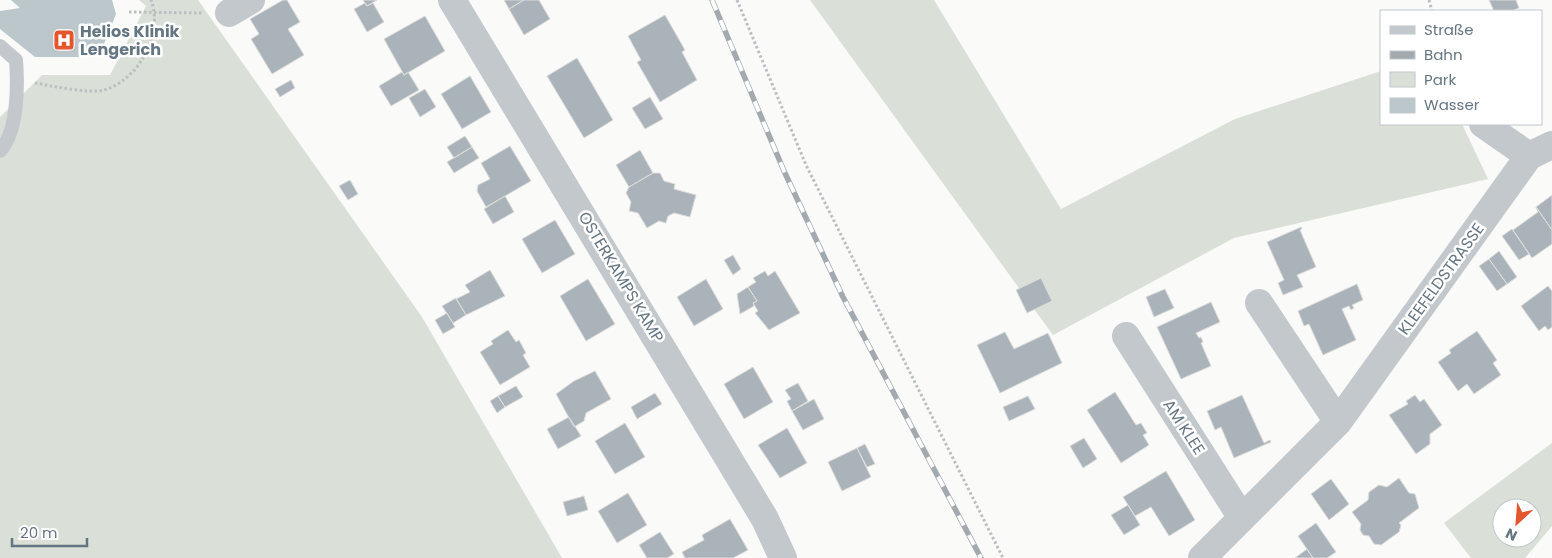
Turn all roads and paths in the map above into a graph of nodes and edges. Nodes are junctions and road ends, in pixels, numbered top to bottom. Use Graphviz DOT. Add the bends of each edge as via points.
graph roads {
  1 [pos="151,0"];
  2 [pos="452,0"];
  3 [pos="737,0"];
  4 [pos="240,6"];
  5 [pos="129,12"];
  6 [pos="156,12"];
  7 [pos="0,46"];
  8 [pos="17,81"];
  9 [pos="1485,125"];
  10 [pos="0,151"];
  11 [pos="1541,151"];
  12 [pos="1259,303"];
  13 [pos="1126,336"];
  14 [pos="1338,422"];
  15 [pos="1242,518"];
  16 [pos="783,558"];
  17 [pos="1003,558"];
  18 [pos="1202,558"];
  1 -- 6 [label="path"];
  2 -- 16 [label="street, OSTERKAMPS KAMP" via="760,511"];
  3 -- 17 [label="path" via="806,164"];
  4 -- 6 [label="path"];
  5 -- 6 [label="path"];
  6 -- 8 [label="path" via="153,31 141,62 130,74 104,90"];
  7 -- 8 [label="lane" via="16,60"];
  8 -- 10 [label="lane" via="7,144"];
  9 -- 11 [label="street"];
  11 -- 14 [label="street, KLEEFELDSTRASSE"];
  12 -- 14 [label="street"];
  13 -- 15 [label="street, AM KLEE"];
  14 -- 15 [label="street, KLEEFELDSTRASSE"];
  15 -- 18 [label="street, KLEEFELDSTRASSE"];
}
